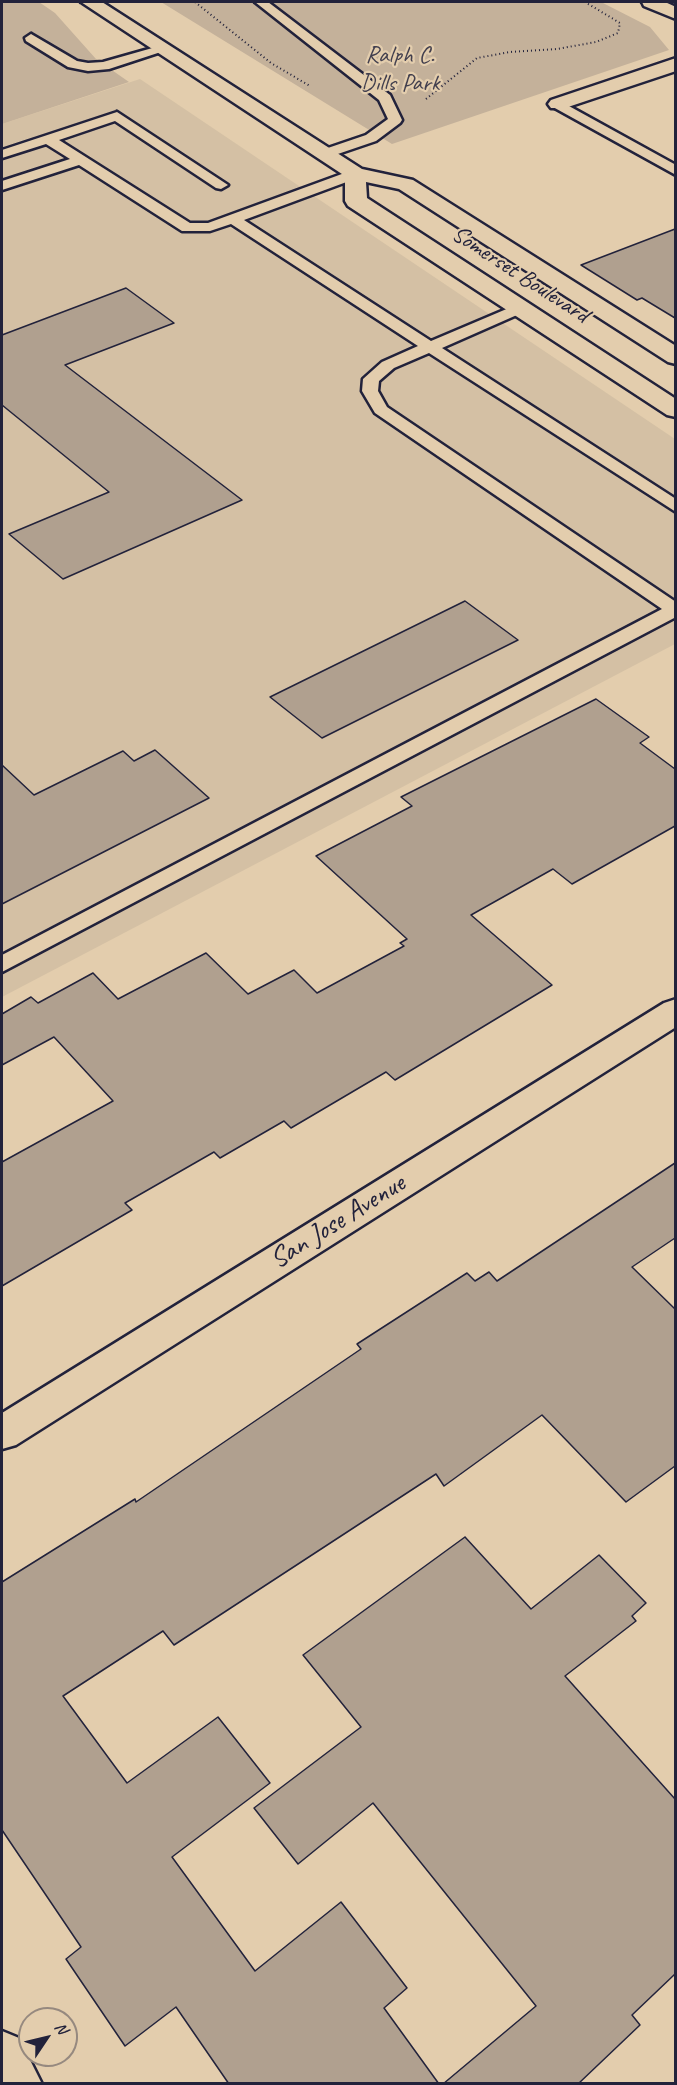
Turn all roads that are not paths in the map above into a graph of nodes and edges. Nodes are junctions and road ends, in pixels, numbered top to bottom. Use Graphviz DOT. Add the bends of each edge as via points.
graph roads {
  1 [pos="90,2"];
  2 [pos="261,2"];
  3 [pos="651,2"];
  4 [pos="675,14"];
  5 [pos="31,38"];
  6 [pos="163,49"];
  7 [pos="675,64"];
  8 [pos="558,104"];
  9 [pos="48,139"];
  10 [pos="2,154"];
  11 [pos="324,154"];
  12 [pos="81,160"];
  13 [pos="675,171"];
  14 [pos="355,174"];
  15 [pos="221,185"];
  16 [pos="2,186"];
  17 [pos="233,219"];
  18 [pos="521,308"];
  19 [pos="428,348"];
  20 [pos="675,357"];
  21 [pos="675,410"];
  22 [pos="675,507"];
  23 [pos="675,609"];
  24 [pos="2,964"];
  25 [pos="675,1011"];
  26 [pos="2,1433"];
  27 [pos="2,2055"];
  28 [pos="18,2084"];
  1 -- 6 [label="main road, Somerset Boulevard"];
  2 -- 11 [label="lane" via="385,98 395,120 370,138"];
  3 -- 4 [label="main road"];
  5 -- 6 [label="lane" via="73,64 88,67"];
  6 -- 11 [label="main road, Somerset Boulevard"];
  7 -- 8 [label="main road"];
  8 -- 13 [label="lane"];
  9 -- 10 [label="lane"];
  9 -- 12 [label="lane"];
  9 -- 15 [label="lane" via="117,116"];
  11 -- 14 [label="main road, Somerset Boulevard"];
  12 -- 16 [label="lane"];
  12 -- 17 [label="lane" via="187,228 210,227"];
  14 -- 17 [label="lane"];
  14 -- 18 [label="main road, Somerset Boulevard" via="356,201"];
  14 -- 20 [label="main road, Somerset Boulevard" via="406,184"];
  17 -- 19 [label="lane"];
  18 -- 19 [label="lane"];
  18 -- 21 [label="main road, Somerset Boulevard"];
  19 -- 22 [label="lane"];
  19 -- 23 [label="lane" via="388,365 371,379 370,391 381,410"];
  23 -- 24 [label="lane"];
  25 -- 26 [label="main road, San Jose Avenue"];
  27 -- 28 [label="main road"];
}
